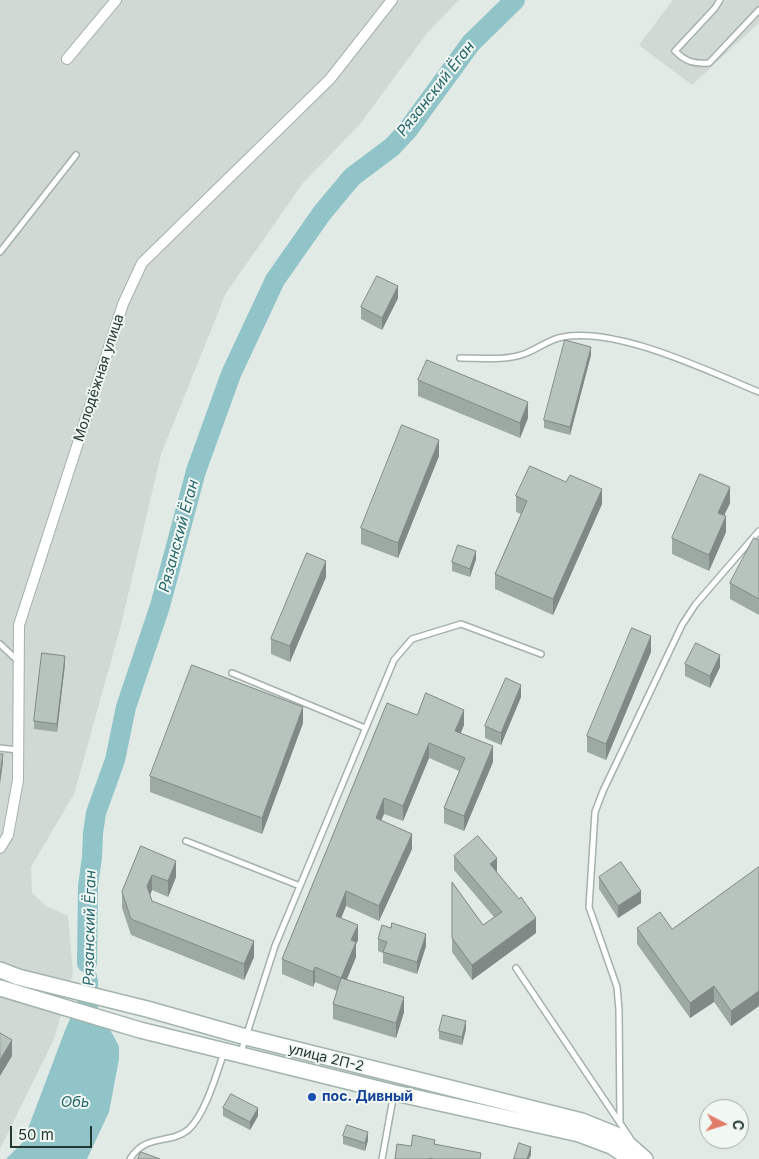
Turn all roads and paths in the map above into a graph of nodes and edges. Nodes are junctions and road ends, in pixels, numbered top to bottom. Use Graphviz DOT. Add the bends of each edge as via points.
graph roads {
  1 [pos="116,0"];
  2 [pos="392,0"];
  3 [pos="720,0"];
  4 [pos="759,10"];
  5 [pos="67,59"];
  6 [pos="76,155"];
  7 [pos="0,252"];
  8 [pos="460,358"];
  9 [pos="759,392"];
  10 [pos="759,531"];
  11 [pos="0,644"];
  12 [pos="541,654"];
  13 [pos="19,662"];
  14 [pos="232,672"];
  15 [pos="365,728"];
  16 [pos="0,748"];
  17 [pos="18,750"];
  18 [pos="186,841"];
  19 [pos="0,848"];
  20 [pos="300,886"];
  21 [pos="516,968"];
  22 [pos="0,970"];
  23 [pos="6,990"];
  24 [pos="246,1037"];
  25 [pos="224,1051"];
  26 [pos="240,1055"];
  27 [pos="395,1093"];
  28 [pos="620,1122"];
  29 [pos="638,1157"];
  30 [pos="130,1159"];
  31 [pos="382,1159"];
  1 -- 5 [label="street"];
  2 -- 13 [label="street, Молодёжная улица" via="330,79 142,263 123,304 19,625"];
  3 -- 4 [label="lane" via="676,52 684,60 708,63"];
  6 -- 7 [label="lane"];
  8 -- 9 [label="lane" via="505,359 526,354 562,337 584,336 618,340 656,350"];
  10 -- 28 [label="lane" via="695,605 682,625 595,812 589,907 617,987"];
  11 -- 13 [label="lane"];
  12 -- 15 [label="lane" via="461,624 412,639 394,660"];
  13 -- 17 [label="street, Молодёжная улица"];
  14 -- 15 [label="lane"];
  15 -- 20 [label="lane"];
  16 -- 17 [label="lane"];
  17 -- 19 [label="street, Молодёжная улица" via="18,780 8,835"];
  18 -- 20 [label="lane"];
  20 -- 24 [label="lane" via="275,946"];
  21 -- 28 [label="lane"];
  22 -- 24 [label="main road, улица 2П-2"];
  23 -- 25 [label="main road, улица 2П-2"];
  24 -- 26 [label="lane"];
  24 -- 29 [label="main road, улица 2П-2" via="582,1122 619,1136"];
  25 -- 26 [label="main road, улица 2П-2"];
  25 -- 30 [label="lane" via="209,1094 187,1130 170,1138 145,1143"];
  26 -- 27 [label="main road, улица 2П-2"];
  27 -- 29 [label="main road, улица 2П-2" via="579,1134"];
  27 -- 31 [label="lane"];
  28 -- 29 [label="lane"];
}
